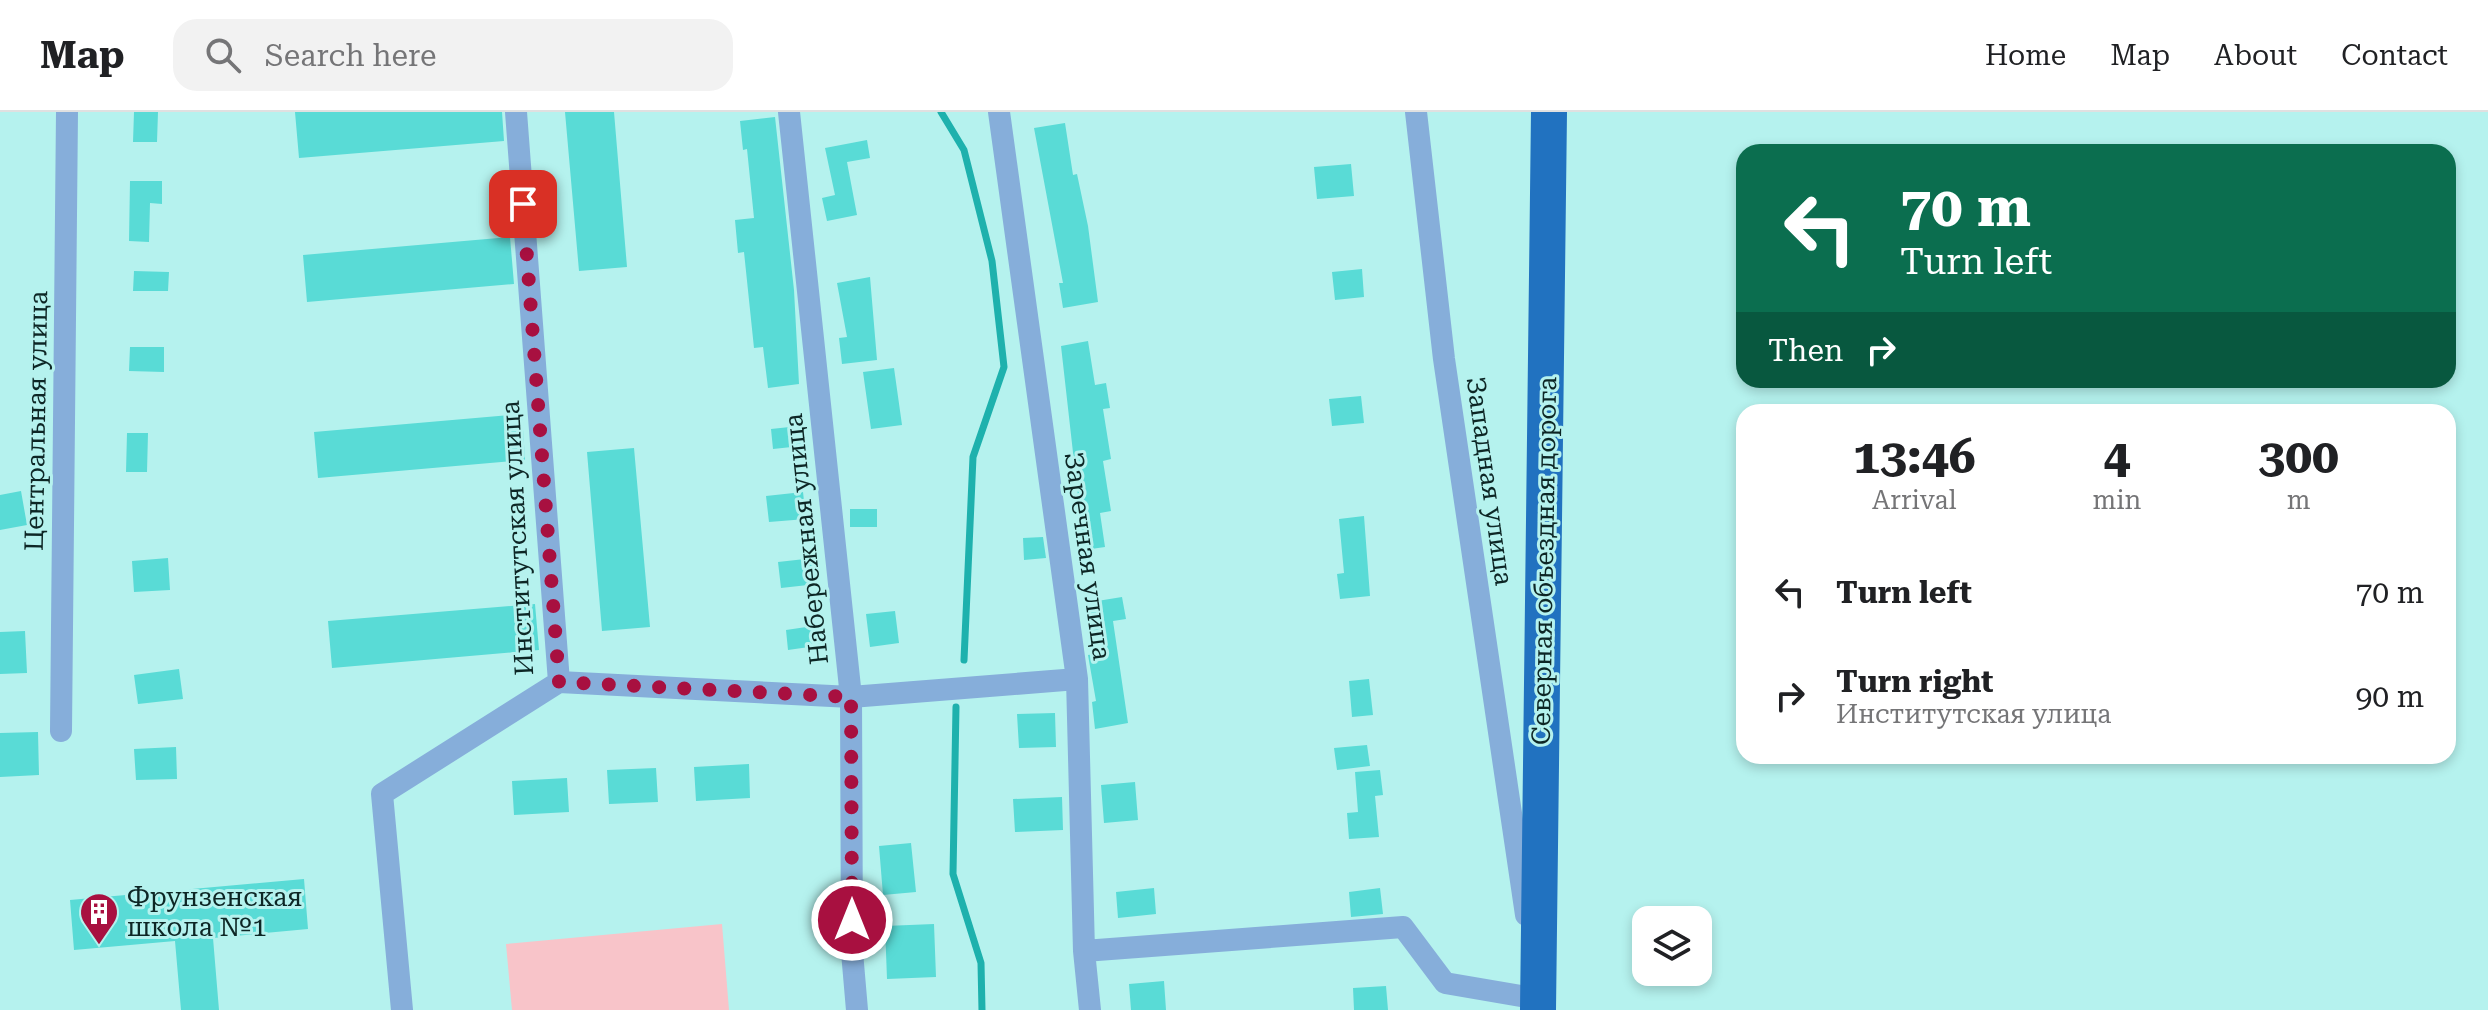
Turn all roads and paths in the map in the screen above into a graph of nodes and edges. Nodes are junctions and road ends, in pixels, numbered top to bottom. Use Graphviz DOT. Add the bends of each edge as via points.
graph roads {
  1 [pos="67,112"];
  2 [pos="516,112"];
  3 [pos="789,112"];
  4 [pos="999,112"];
  5 [pos="1416,112"];
  6 [pos="1549,112"];
  7 [pos="1077,679"];
  8 [pos="559,682"];
  9 [pos="851,697"];
  10 [pos="61,731"];
  11 [pos="1084,951"];
  12 [pos="1538,1005"];
  13 [pos="402,1010"];
  14 [pos="857,1010"];
  15 [pos="1090,1010"];
  1 -- 10 [label="street, Центральная улица"];
  2 -- 8 [label="street, Институтская улица"];
  3 -- 9 [label="street, Набережная улица"];
  4 -- 7 [label="street, Заречная улица"];
  5 -- 12 [label="street, Западная улица" via="1444,359"];
  6 -- 12 [label="highway, Северная объездная дорога"];
  7 -- 9 [label="street"];
  7 -- 11 [label="street, Заречная улица"];
  8 -- 9 [label="street"];
  8 -- 13 [label="street, Институтская улица" via="382,794"];
  9 -- 14 [label="street, Набережная улица"];
  11 -- 12 [label="street" via="1403,927 1445,983"];
  11 -- 15 [label="street, Заречная улица"];
}
